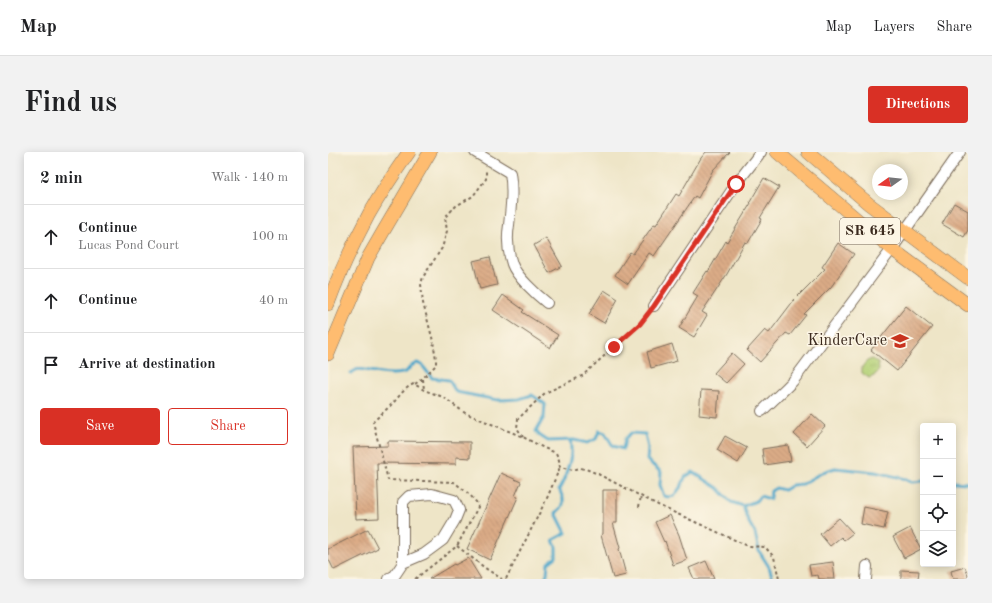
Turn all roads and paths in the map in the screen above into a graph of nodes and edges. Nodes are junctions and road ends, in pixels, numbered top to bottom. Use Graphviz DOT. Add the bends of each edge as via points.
graph roads {
  1 [pos="409,152"];
  2 [pos="430,152"];
  3 [pos="476,152"];
  4 [pos="761,152"];
  5 [pos="777,152"];
  6 [pos="808,152"];
  7 [pos="960,152"];
  8 [pos="492,158"];
  9 [pos="904,231"];
  10 [pos="892,249"];
  11 [pos="968,278"];
  12 [pos="547,303"];
  13 [pos="328,304"];
  14 [pos="968,305"];
  15 [pos="654,306"];
  16 [pos="328,354"];
  17 [pos="423,378"];
  18 [pos="414,384"];
  19 [pos="424,390"];
  20 [pos="762,410"];
  21 [pos="523,437"];
  22 [pos="560,467"];
  23 [pos="640,496"];
  24 [pos="639,507"];
  25 [pos="457,546"];
  26 [pos="403,563"];
  27 [pos="867,566"];
  28 [pos="389,579"];
  29 [pos="415,579"];
  30 [pos="502,579"];
  31 [pos="506,579"];
  32 [pos="780,579"];
  33 [pos="866,579"];
  1 -- 13 [label="main road" via="369,215"];
  2 -- 16 [label="main road" via="368,258"];
  3 -- 8 [label="street"];
  4 -- 15 [label="street" via="736,184"];
  5 -- 10 [label="main road, SR 645"];
  6 -- 9 [label="main road, SR 645"];
  7 -- 9 [label="street"];
  8 -- 12 [label="street" via="510,173 512,183 508,227 508,248 512,266 535,294"];
  8 -- 17 [label="path" via="486,169 486,179 473,196 456,206 445,217 447,231 442,248 423,277 423,303 436,359 436,365"];
  9 -- 10 [label="street"];
  9 -- 11 [label="main road, SR 645"];
  10 -- 14 [label="main road, SR 645"];
  10 -- 20 [label="street" via="793,381"];
  15 -- 21 [label="path" via="640,324 582,376 545,393 534,403 518,419 517,428"];
  17 -- 18 [label="path"];
  17 -- 19 [label="path"];
  18 -- 19 [label="path"];
  18 -- 25 [label="path" via="373,422 388,480 454,482 469,494 478,503 478,507"];
  19 -- 21 [label="path" via="443,397 465,413"];
  21 -- 22 [label="path" via="556,453"];
  22 -- 23 [label="path" via="586,469"];
  22 -- 31 [label="path"];
  23 -- 24 [label="path"];
  23 -- 32 [label="path" via="748,546 765,547 774,557"];
  25 -- 29 [label="path"];
  25 -- 30 [label="path"];
  26 -- 26 [label="street" via="424,554 443,540 459,510 454,500 432,494 409,496 403,502"];
  26 -- 28 [label="street"];
  27 -- 33 [label="street"];
}
